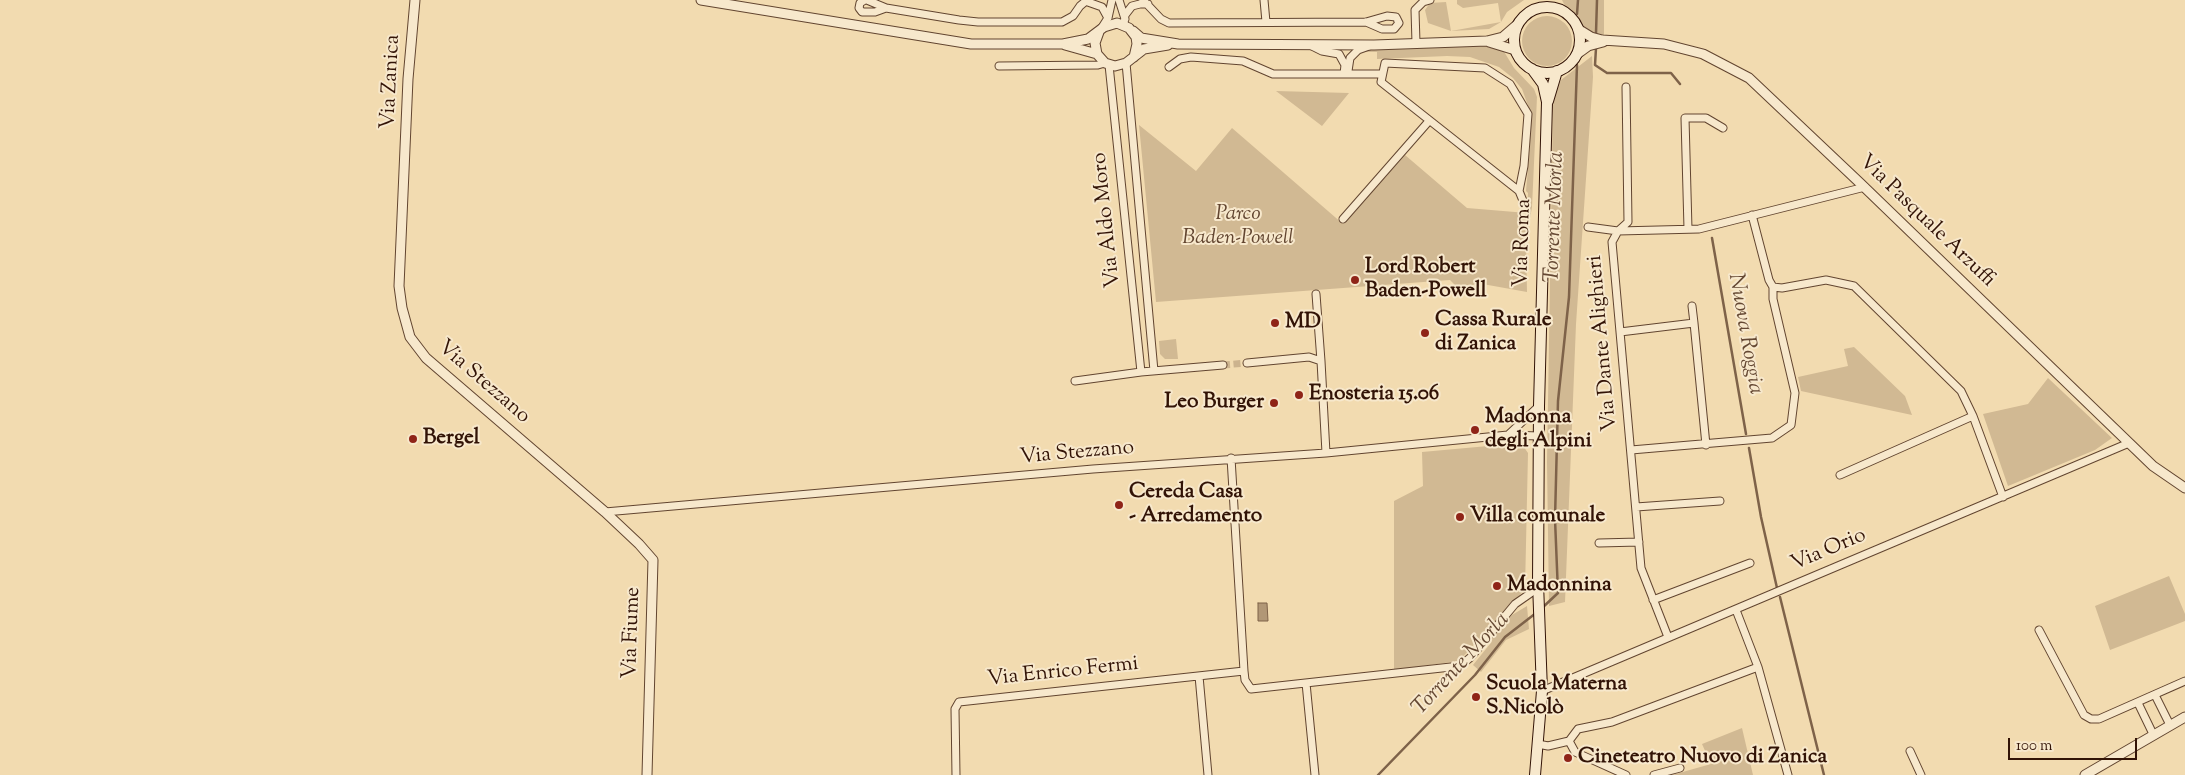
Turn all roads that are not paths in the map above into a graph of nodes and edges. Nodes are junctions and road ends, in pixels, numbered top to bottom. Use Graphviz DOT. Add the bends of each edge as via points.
graph roads {
  1 [pos="422,0"];
  2 [pos="701,0"];
  3 [pos="866,0"];
  4 [pos="1086,0"];
  5 [pos="1112,0"];
  6 [pos="1119,0"];
  7 [pos="1264,0"];
  8 [pos="1430,0"];
  9 [pos="1544,0"];
  10 [pos="1145,2"];
  11 [pos="415,4"];
  12 [pos="1558,5"];
  13 [pos="886,8"];
  14 [pos="1537,9"];
  15 [pos="1108,18"];
  16 [pos="1124,22"];
  17 [pos="1266,22"];
  18 [pos="1366,22"];
  19 [pos="1518,24"];
  20 [pos="1578,29"];
  21 [pos="1132,31"];
  22 [pos="1099,32"];
  23 [pos="1487,41"];
  24 [pos="1611,41"];
  25 [pos="1305,43"];
  26 [pos="1416,43"];
  27 [pos="1063,44"];
  28 [pos="1178,44"];
  29 [pos="1374,45"];
  30 [pos="1516,50"];
  31 [pos="1097,54"];
  32 [pos="1577,54"];
  33 [pos="1134,56"];
  34 [pos="1126,63"];
  35 [pos="1107,64"];
  36 [pos="999,66"];
  37 [pos="1169,67"];
  38 [pos="1532,69"];
  39 [pos="1557,71"];
  40 [pos="1346,74"];
  41 [pos="1381,74"];
  42 [pos="1626,86"];
  43 [pos="1548,102"];
  44 [pos="1429,121"];
  45 [pos="1723,128"];
  46 [pos="405,157"];
  47 [pos="1865,187"];
  48 [pos="1519,191"];
  49 [pos="1526,208"];
  50 [pos="1752,215"];
  51 [pos="1343,219"];
  52 [pos="1588,227"];
  53 [pos="1688,229"];
  54 [pos="1618,231"];
  55 [pos="1773,287"];
  56 [pos="1316,294"];
  57 [pos="1692,306"];
  58 [pos="1694,323"];
  59 [pos="1620,332"];
  60 [pos="1321,361"];
  61 [pos="1247,363"];
  62 [pos="1223,365"];
  63 [pos="1154,371"];
  64 [pos="1141,372"];
  65 [pos="1075,381"];
  66 [pos="1539,406"];
  67 [pos="1973,416"];
  68 [pos="1508,436"];
  69 [pos="1539,436"];
  70 [pos="2129,443"];
  71 [pos="1706,445"];
  72 [pos="1631,450"];
  73 [pos="1326,453"];
  74 [pos="1230,458"];
  75 [pos="1840,475"];
  76 [pos="2185,488"];
  77 [pos="2003,497"];
  78 [pos="1720,501"];
  79 [pos="1636,507"];
  80 [pos="606,512"];
  81 [pos="1639,542"];
  82 [pos="1600,543"];
  83 [pos="1750,562"];
  84 [pos="1538,588"];
  85 [pos="1654,600"];
  86 [pos="1736,610"];
  87 [pos="2039,630"];
  88 [pos="1668,637"];
  89 [pos="1758,667"];
  90 [pos="1244,671"];
  91 [pos="1199,676"];
  92 [pos="2185,681"];
  93 [pos="1306,683"];
  94 [pos="1542,691"];
  95 [pos="2155,695"];
  96 [pos="2138,703"];
  97 [pos="2185,717"];
  98 [pos="2170,725"];
  99 [pos="2153,734"];
  100 [pos="1569,741"];
  101 [pos="1538,744"];
  102 [pos="1910,752"];
  103 [pos="1680,768"];
  104 [pos="647,775"];
  105 [pos="956,775"];
  106 [pos="1208,775"];
  107 [pos="1315,775"];
  108 [pos="1535,775"];
  109 [pos="1626,775"];
  110 [pos="1654,775"];
  111 [pos="1788,775"];
  112 [pos="1921,775"];
  113 [pos="2086,775"];
  1 -- 11 [label="street, Via Zanica"];
  2 -- 27 [label="street" via="971,44"];
  3 -- 13 [label="street"];
  3 -- 13 [label="street" via="860,3 862,12"];
  4 -- 13 [label="street" via="1073,16 1062,22 978,22"];
  4 -- 15 [label="street" via="1102,7"];
  5 -- 15 [label="street"];
  6 -- 16 [label="street"];
  7 -- 17 [label="street"];
  8 -- 26 [label="street" via="1415,10"];
  9 -- 14 [label="main road"];
  10 -- 16 [label="street" via="1132,6 1126,12"];
  10 -- 17 [label="street" via="1169,23"];
  11 -- 46 [label="street, Via Zanica"];
  12 -- 14 [label="main road"];
  12 -- 20 [label="main road"];
  14 -- 19 [label="main road" via="1529,12"];
  15 -- 22 [label="street"];
  16 -- 21 [label="street"];
  16 -- 22 [label="street" via="1110,24"];
  17 -- 18 [label="street"];
  19 -- 23 [label="street" via="1503,37"];
  19 -- 30 [label="main road" via="1514,41"];
  20 -- 24 [label="street, Via Pasquale Arzuffi" via="1591,37"];
  20 -- 32 [label="main road"];
  21 -- 28 [label="street" via="1141,38"];
  21 -- 33 [label="street" via="1137,44"];
  22 -- 27 [label="street" via="1088,39"];
  22 -- 31 [label="street" via="1095,43"];
  23 -- 26 [label="street"];
  23 -- 30 [label="street"];
  24 -- 32 [label="street, Via Pasquale Arzuffi" via="1592,44"];
  24 -- 47 [label="street, Via Pasquale Arzuffi" via="1664,44 1703,54 1749,78"];
  25 -- 28 [label="street"];
  25 -- 29 [label="street"];
  25 -- 40 [label="street" via="1339,54"];
  26 -- 29 [label="street"];
  27 -- 31 [label="street"];
  28 -- 33 [label="street" via="1144,49"];
  29 -- 40 [label="street" via="1358,50 1350,58"];
  30 -- 38 [label="main road, Via Roma"];
  31 -- 35 [label="street"];
  32 -- 39 [label="main road"];
  33 -- 34 [label="street"];
  34 -- 35 [label="street"];
  34 -- 63 [label="street, Via Aldo Moro"];
  35 -- 36 [label="street"];
  35 -- 64 [label="street, Via Aldo Moro"];
  37 -- 40 [label="street" via="1180,59 1191,57 1243,61 1274,74"];
  38 -- 39 [label="main road"];
  38 -- 43 [label="main road, Via Roma" via="1543,84"];
  39 -- 43 [label="main road, Via Roma"];
  40 -- 41 [label="street"];
  41 -- 44 [label="street" via="1381,82"];
  41 -- 48 [label="street" via="1386,63 1455,65 1485,68 1510,84 1528,114"];
  42 -- 54 [label="street, Via Dante Alighieri" via="1628,222"];
  43 -- 66 [label="main road, Via Roma"];
  44 -- 48 [label="street"];
  44 -- 51 [label="street"];
  45 -- 53 [label="street" via="1706,118 1685,118"];
  46 -- 80 [label="street, Via Stezzano" via="400,286 410,337 426,358"];
  47 -- 50 [label="street"];
  47 -- 70 [label="street, Via Pasquale Arzuffi"];
  48 -- 49 [label="street"];
  50 -- 53 [label="street"];
  50 -- 55 [label="street"];
  52 -- 54 [label="street"];
  53 -- 54 [label="street"];
  54 -- 59 [label="street, Via Dante Alighieri" via="1612,242"];
  55 -- 67 [label="street" via="1826,280 1854,286 1961,391"];
  55 -- 71 [label="street" via="1795,393 1791,425 1772,438"];
  56 -- 60 [label="street"];
  57 -- 58 [label="street"];
  58 -- 59 [label="street"];
  58 -- 71 [label="street"];
  59 -- 72 [label="street, Via Dante Alighieri"];
  60 -- 61 [label="street" via="1309,357"];
  60 -- 73 [label="street"];
  62 -- 63 [label="street"];
  63 -- 64 [label="street"];
  64 -- 65 [label="street"];
  66 -- 68 [label="street"];
  66 -- 69 [label="main road, Via Roma"];
  67 -- 75 [label="street"];
  67 -- 77 [label="street"];
  68 -- 69 [label="street, Via Stezzano"];
  68 -- 73 [label="street, Via Stezzano"];
  69 -- 84 [label="main road, Via Roma"];
  70 -- 76 [label="street, Via Pasquale Arzuffi" via="2153,466"];
  70 -- 77 [label="street, Via Orio"];
  71 -- 72 [label="street"];
  72 -- 79 [label="street, Via Dante Alighieri"];
  73 -- 74 [label="street, Via Stezzano"];
  74 -- 80 [label="street, Via Stezzano"];
  74 -- 90 [label="street"];
  77 -- 86 [label="street, Via Orio"];
  78 -- 79 [label="street"];
  79 -- 81 [label="street, Via Dante Alighieri"];
  80 -- 104 [label="street, Via Fiume" via="653,560"];
  81 -- 82 [label="street"];
  81 -- 85 [label="street, Via Dante Alighieri" via="1641,568"];
  83 -- 85 [label="street"];
  84 -- 93 [label="street" via="1515,604 1460,666"];
  84 -- 94 [label="main road, Via Roma"];
  85 -- 88 [label="street, Via Dante Alighieri"];
  86 -- 88 [label="street, Via Orio"];
  86 -- 89 [label="street"];
  87 -- 96 [label="street" via="2084,715 2099,719"];
  88 -- 94 [label="street, Via Orio"];
  89 -- 100 [label="street" via="1612,722 1578,729"];
  89 -- 111 [label="street"];
  90 -- 91 [label="street, Via Enrico Fermi"];
  90 -- 93 [label="street" via="1251,689"];
  91 -- 105 [label="street, Via Enrico Fermi" via="959,702 955,709"];
  91 -- 106 [label="street"];
  92 -- 95 [label="street"];
  93 -- 107 [label="street"];
  94 -- 101 [label="main road, Via Roma"];
  95 -- 96 [label="street"];
  95 -- 98 [label="street"];
  96 -- 99 [label="street"];
  97 -- 98 [label="street"];
  98 -- 99 [label="street"];
  99 -- 113 [label="street"];
  100 -- 101 [label="street" via="1548,746"];
  100 -- 109 [label="street" via="1575,752"];
  101 -- 108 [label="main road, Via Roma"];
  102 -- 112 [label="street"];
  103 -- 110 [label="street"];
}
